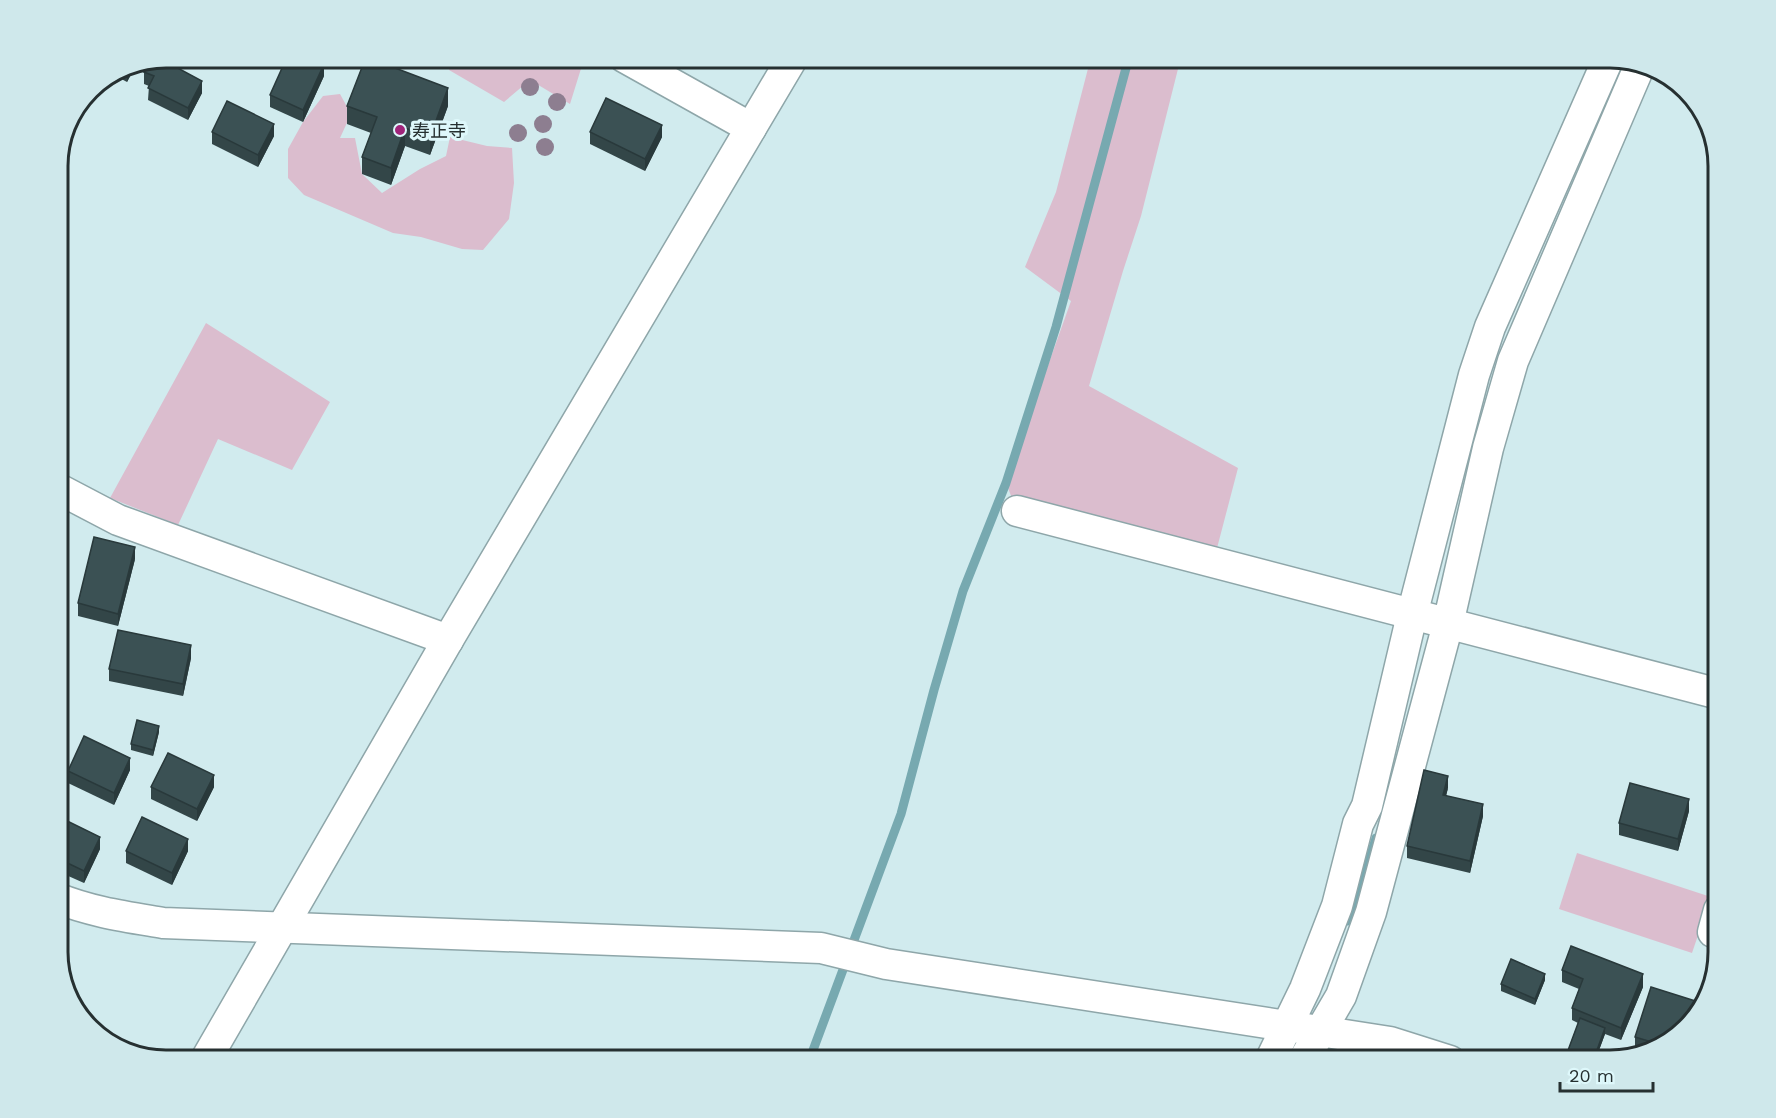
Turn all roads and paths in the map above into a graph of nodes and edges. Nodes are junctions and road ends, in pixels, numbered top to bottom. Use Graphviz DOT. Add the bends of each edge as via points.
graph roads {
  1 [pos="644,68"];
  2 [pos="786,68"];
  3 [pos="1604,68"];
  4 [pos="1637,71"];
  5 [pos="751,128"];
  6 [pos="68,494"];
  7 [pos="1017,511"];
  8 [pos="1412,615"];
  9 [pos="1448,624"];
  10 [pos="448,640"];
  11 [pos="1708,691"];
  12 [pos="68,902"];
  13 [pos="283,927"];
  14 [pos="1288,1025"];
  15 [pos="1322,1030"];
  16 [pos="211,1050"];
  17 [pos="1276,1050"];
  18 [pos="1310,1050"];
  19 [pos="1415,1050"];
  1 -- 5 [label="street"];
  2 -- 5 [label="street"];
  3 -- 8 [label="street" via="1490,327"];
  4 -- 9 [label="street" via="1513,361 1488,448"];
  5 -- 10 [label="street"];
  6 -- 10 [label="street" via="118,520"];
  7 -- 8 [label="street"];
  8 -- 9 [label="street"];
  8 -- 14 [label="street" via="1367,806 1358,824 1337,906"];
  9 -- 11 [label="street"];
  9 -- 15 [label="street" via="1371,912 1341,996"];
  10 -- 13 [label="street"];
  12 -- 13 [label="street" via="163,923"];
  13 -- 14 [label="street" via="821,948 886,964"];
  13 -- 16 [label="street"];
  14 -- 15 [label="street"];
  14 -- 17 [label="street"];
  15 -- 18 [label="street"];
  15 -- 19 [label="street"];
}
